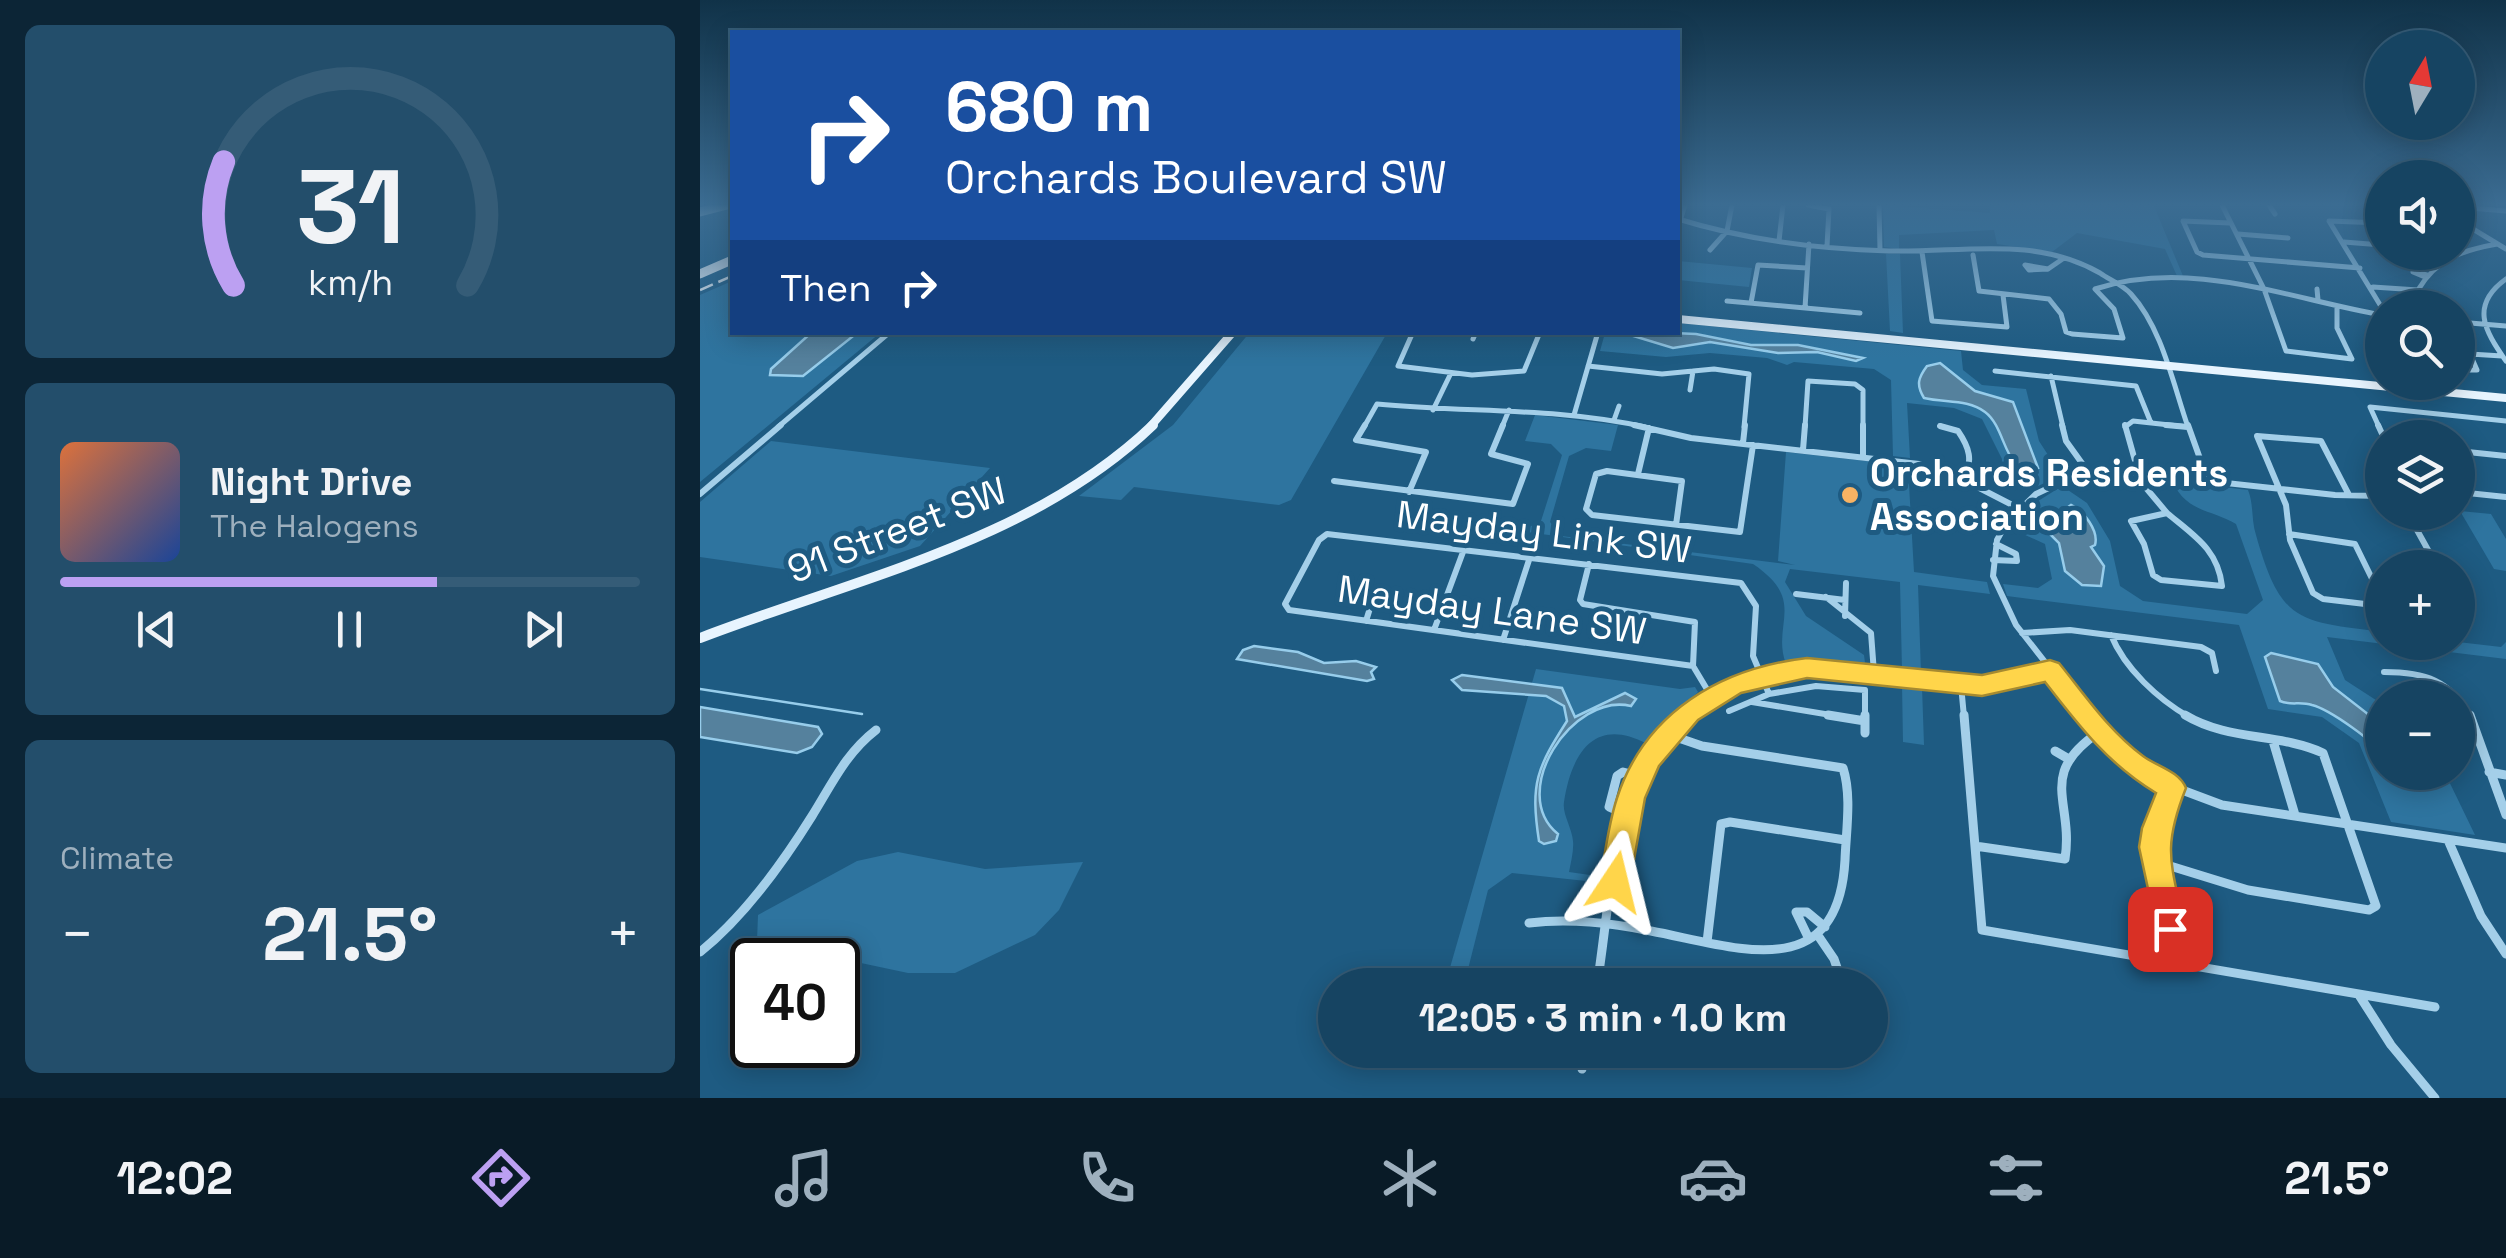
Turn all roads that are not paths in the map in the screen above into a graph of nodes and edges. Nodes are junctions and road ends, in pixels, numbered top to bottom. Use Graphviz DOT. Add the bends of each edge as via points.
graph roads {
  1 [pos="1808,256"];
  2 [pos="1923,256"];
  3 [pos="1973,256"];
  4 [pos="2055,256"];
  5 [pos="2227,256"];
  6 [pos="2352,256"];
  7 [pos="2064,258"];
  8 [pos="2249,258"];
  9 [pos="730,263"];
  10 [pos="1807,268"];
  11 [pos="2050,268"];
  12 [pos="2360,268"];
  13 [pos="2431,270"];
  14 [pos="700,275"];
  15 [pos="2506,280"];
  16 [pos="2116,281"];
  17 [pos="2264,287"];
  18 [pos="2372,287"];
  19 [pos="2317,289"];
  20 [pos="2373,290"];
  21 [pos="2003,294"];
  22 [pos="1727,300"];
  23 [pos="2318,300"];
  24 [pos="1751,303"];
  25 [pos="2337,306"];
  26 [pos="1805,308"];
  27 [pos="2365,312"];
  28 [pos="1860,313"];
  29 [pos="1680,317"];
  30 [pos="2475,323"];
  31 [pos="2483,324"];
  32 [pos="2506,326"];
  33 [pos="886,335"];
  34 [pos="1230,335"];
  35 [pos="1412,335"];
  36 [pos="1539,335"];
  37 [pos="1597,335"];
  38 [pos="2475,355"];
  39 [pos="2504,359"];
  40 [pos="1588,366"];
  41 [pos="2166,366"];
  42 [pos="1693,371"];
  43 [pos="1995,371"];
  44 [pos="1450,373"];
  45 [pos="2051,376"];
  46 [pos="1690,390"];
  47 [pos="2506,398"];
  48 [pos="1619,406"];
  49 [pos="1433,410"];
  50 [pos="1509,410"];
  51 [pos="1574,415"];
  52 [pos="1614,420"];
  53 [pos="2376,420"];
  54 [pos="2506,421"];
  55 [pos="2150,423"];
  56 [pos="1940,426"];
  57 [pos="2188,426"];
  58 [pos="1682,427"];
  59 [pos="1649,428"];
  60 [pos="1679,436"];
  61 [pos="1743,444"];
  62 [pos="1753,444"];
  63 [pos="1802,450"];
  64 [pos="2475,453"];
  65 [pos="2506,456"];
  66 [pos="1863,457"];
  67 [pos="2138,473"];
  68 [pos="1638,474"];
  69 [pos="2090,474"];
  70 [pos="1963,479"];
  71 [pos="1334,481"];
  72 [pos="2208,481"];
  73 [pos="2279,488"];
  74 [pos="1409,492"];
  75 [pos="700,494"];
  76 [pos="2475,494"];
  77 [pos="2349,496"];
  78 [pos="2365,496"];
  79 [pos="2506,497"];
  80 [pos="2020,508"];
  81 [pos="2167,513"];
  82 [pos="1676,525"];
  83 [pos="2290,534"];
  84 [pos="1996,544"];
  85 [pos="1464,552"];
  86 [pos="1529,560"];
  87 [pos="1993,560"];
  88 [pos="1589,564"];
  89 [pos="2365,565"];
  90 [pos="1846,584"];
  91 [pos="1374,592"];
  92 [pos="1796,594"];
  93 [pos="1826,597"];
  94 [pos="1845,600"];
  95 [pos="2365,600"];
  96 [pos="1286,607"];
  97 [pos="1845,616"];
  98 [pos="1366,621"];
  99 [pos="1434,630"];
  100 [pos="2022,634"];
  101 [pos="2111,635"];
  102 [pos="700,638"];
  103 [pos="1503,640"];
  104 [pos="1692,666"];
  105 [pos="2050,670"];
  106 [pos="2216,671"];
  107 [pos="1874,672"];
  108 [pos="2384,672"];
  109 [pos="1760,676"];
  110 [pos="1961,685"];
  111 [pos="1770,694"];
  112 [pos="1711,696"];
  113 [pos="1751,702"];
  114 [pos="1729,711"];
  115 [pos="1865,720"];
  116 [pos="876,730"];
  117 [pos="2099,732"];
  118 [pos="1864,733"];
  119 [pos="1667,734"];
  120 [pos="2272,741"];
  121 [pos="2055,751"];
  122 [pos="2066,758"];
  123 [pos="2489,772"];
  124 [pos="2506,775"];
  125 [pos="1639,776"];
  126 [pos="2172,788"];
  127 [pos="1627,815"];
  128 [pos="2506,815"];
  129 [pos="2295,816"];
  130 [pos="2347,824"];
  131 [pos="2447,839"];
  132 [pos="1846,840"];
  133 [pos="1975,846"];
  134 [pos="2506,848"];
  135 [pos="2154,860"];
  136 [pos="1529,922"];
  137 [pos="1607,925"];
  138 [pos="1817,933"];
  139 [pos="1707,942"];
  140 [pos="700,952"];
  141 [pos="2506,954"];
  142 [pos="2178,963"];
  143 [pos="1600,968"];
  144 [pos="1837,968"];
  145 [pos="2358,994"];
  146 [pos="2435,1006"];
  147 [pos="2436,1098"];
  1 -- 10 [label="street"];
  2 -- 21 [label="street" via="1931,320 2007,327"];
  3 -- 21 [label="street" via="1979,290"];
  4 -- 7 [label="street"];
  5 -- 8 [label="street"];
  6 -- 12 [label="street"];
  7 -- 11 [label="street"];
  7 -- 16 [label="street"];
  8 -- 12 [label="street"];
  8 -- 17 [label="street"];
  9 -- 14 [label="highway"];
  10 -- 24 [label="street" via="1758,265"];
  10 -- 26 [label="street"];
  12 -- 18 [label="street"];
  13 -- 18 [label="street" via="2417,290"];
  15 -- 31 [label="street" via="2484,299"];
  16 -- 17 [label="street" via="2167,278"];
  16 -- 21 [label="street" via="2095,289 2114,309 2122,338 2067,333 2049,299"];
  16 -- 41 [label="street" via="2144,308"];
  17 -- 23 [label="street"];
  17 -- 25 [label="street" via="2288,352 2352,358 2338,328"];
  18 -- 20 [label="street"];
  19 -- 23 [label="street"];
  22 -- 24 [label="street"];
  23 -- 25 [label="street"];
  24 -- 26 [label="street"];
  25 -- 27 [label="street"];
  26 -- 28 [label="street"];
  29 -- 41 [label="main road"];
  30 -- 31 [label="street"];
  31 -- 32 [label="street"];
  31 -- 39 [label="street"];
  33 -- 75 [label="street"];
  34 -- 102 [label="main road, 91 Street SW" via="1148,429 1044,504 938,554"];
  35 -- 44 [label="street" via="1397,365"];
  36 -- 44 [label="street" via="1524,372"];
  37 -- 40 [label="street"];
  38 -- 39 [label="street"];
  40 -- 42 [label="street"];
  40 -- 51 [label="street"];
  41 -- 47 [label="main road"];
  41 -- 57 [label="street"];
  42 -- 46 [label="street"];
  42 -- 61 [label="street" via="1751,376"];
  43 -- 45 [label="street"];
  44 -- 49 [label="street"];
  45 -- 55 [label="street" via="2137,386"];
  45 -- 69 [label="street" via="2066,441"];
  48 -- 52 [label="street"];
  49 -- 50 [label="street"];
  49 -- 74 [label="street" via="1377,404 1356,440 1426,452"];
  50 -- 51 [label="street"];
  50 -- 74 [label="street" via="1492,454 1528,464 1515,502"];
  51 -- 52 [label="street"];
  52 -- 59 [label="street"];
  53 -- 54 [label="street" via="2370,408"];
  55 -- 57 [label="street"];
  55 -- 67 [label="street" via="2124,422"];
  56 -- 70 [label="street" via="1958,431 1968,447 1971,463"];
  57 -- 72 [label="street"];
  58 -- 60 [label="street"];
  59 -- 60 [label="street"];
  59 -- 68 [label="street"];
  60 -- 61 [label="street"];
  61 -- 62 [label="street"];
  62 -- 63 [label="street"];
  62 -- 82 [label="street" via="1743,530"];
  63 -- 66 [label="street"];
  63 -- 66 [label="street" via="1808,381 1855,384 1863,390"];
  64 -- 65 [label="street"];
  66 -- 70 [label="street" via="1926,465"];
  67 -- 69 [label="street"];
  67 -- 72 [label="street"];
  67 -- 81 [label="street" via="2147,494"];
  68 -- 82 [label="street" via="1682,481"];
  68 -- 82 [label="street" via="1596,474 1588,512"];
  69 -- 80 [label="street" via="2049,486"];
  70 -- 80 [label="street"];
  71 -- 74 [label="street"];
  72 -- 73 [label="street"];
  73 -- 77 [label="street"];
  73 -- 77 [label="street" via="2259,434 2321,441"];
  73 -- 83 [label="street"];
  76 -- 79 [label="street"];
  77 -- 78 [label="street"];
  80 -- 84 [label="street"];
  81 -- 81 [label="street" via="2131,521 2155,577 2222,586 2205,539"];
  83 -- 89 [label="street" via="2355,544"];
  83 -- 95 [label="street" via="2314,596"];
  84 -- 87 [label="street"];
  84 -- 87 [label="street" via="2018,560"];
  85 -- 86 [label="street, Mayday Link SW"];
  85 -- 96 [label="street, Mayday Link SW" via="1324,535"];
  85 -- 99 [label="street"];
  86 -- 88 [label="street, Mayday Link SW"];
  86 -- 103 [label="street"];
  87 -- 100 [label="street" via="2000,596"];
  88 -- 104 [label="street" via="1580,602 1693,620"];
  88 -- 109 [label="street, Mayday Link SW" via="1743,584 1757,611 1753,650"];
  90 -- 94 [label="street"];
  91 -- 98 [label="street"];
  92 -- 93 [label="street"];
  93 -- 94 [label="street"];
  93 -- 97 [label="street"];
  94 -- 97 [label="street"];
  96 -- 98 [label="street, Mayday Lane SW"];
  97 -- 107 [label="street" via="1873,637"];
  98 -- 99 [label="street, Mayday Lane SW"];
  99 -- 103 [label="street, Mayday Lane SW"];
  100 -- 101 [label="street" via="2060,629"];
  100 -- 105 [label="street"];
  101 -- 106 [label="street" via="2205,648"];
  101 -- 120 [label="street" via="2156,696 2180,715 2211,730"];
  103 -- 104 [label="street, Mayday Lane SW"];
  104 -- 112 [label="street"];
  105 -- 110 [label="street" via="1994,685"];
  105 -- 117 [label="street"];
  107 -- 109 [label="street" via="1807,668"];
  107 -- 110 [label="street"];
  108 -- 123 [label="street" via="2434,676 2449,684 2476,726"];
  109 -- 111 [label="street"];
  109 -- 112 [label="street"];
  110 -- 133 [label="street"];
  111 -- 113 [label="street"];
  111 -- 115 [label="street" via="1816,686 1865,690"];
  112 -- 119 [label="street"];
  113 -- 114 [label="street"];
  113 -- 115 [label="street"];
  115 -- 118 [label="street"];
  116 -- 140 [label="street" via="846,757 797,837"];
  117 -- 122 [label="street"];
  117 -- 126 [label="street"];
  119 -- 125 [label="street"];
  119 -- 132 [label="street" via="1702,746 1843,768"];
  120 -- 129 [label="street"];
  120 -- 130 [label="street" via="2322,753"];
  121 -- 122 [label="street"];
  122 -- 133 [label="street" via="2058,790 2065,859"];
  123 -- 124 [label="street"];
  123 -- 128 [label="street"];
  125 -- 127 [label="street"];
  125 -- 127 [label="street" via="1624,772 1616,780 1610,807"];
  126 -- 129 [label="street"];
  126 -- 135 [label="street" via="2156,828"];
  127 -- 137 [label="street"];
  129 -- 130 [label="street"];
  130 -- 131 [label="street"];
  130 -- 135 [label="street" via="2373,909 2248,890"];
  131 -- 134 [label="street"];
  131 -- 141 [label="street"];
  132 -- 138 [label="street" via="1840,903"];
  132 -- 139 [label="street" via="1720,824"];
  133 -- 142 [label="street" via="1982,930"];
  135 -- 142 [label="street"];
  136 -- 137 [label="street"];
  137 -- 139 [label="street"];
  137 -- 143 [label="street"];
  138 -- 139 [label="street" via="1795,947 1766,952"];
  138 -- 144 [label="street"];
  142 -- 145 [label="street"];
  145 -- 146 [label="street"];
  145 -- 147 [label="street" via="2390,1046"];
}
